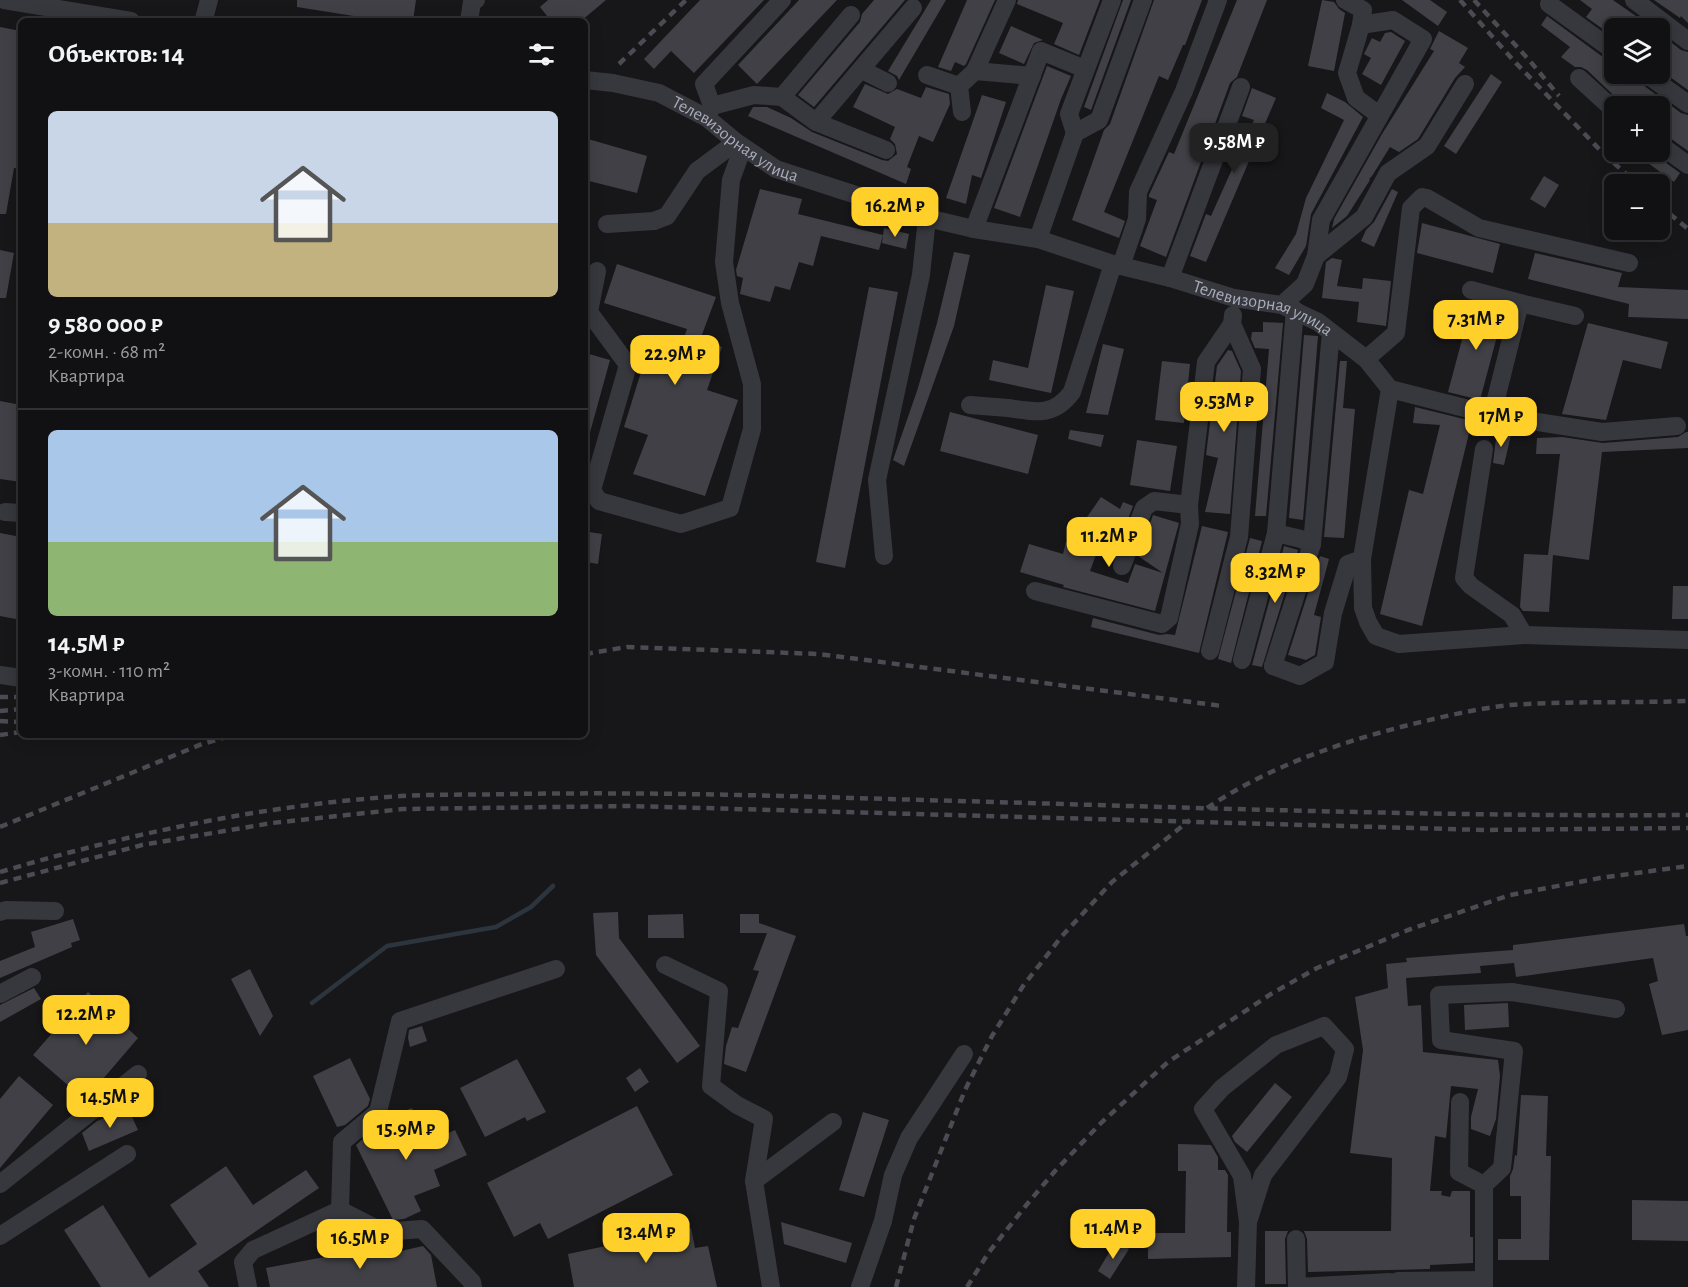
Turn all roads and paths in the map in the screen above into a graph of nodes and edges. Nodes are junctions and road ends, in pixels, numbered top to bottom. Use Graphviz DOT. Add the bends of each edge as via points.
graph roads {
  1 [pos="4,0"];
  2 [pos="209,0"];
  3 [pos="782,0"];
  4 [pos="1007,0"];
  5 [pos="1112,0"];
  6 [pos="1143,0"];
  7 [pos="1218,0"];
  8 [pos="1345,0"];
  9 [pos="1634,0"];
  10 [pos="473,1"];
  11 [pos="1549,4"];
  12 [pos="88,7"];
  13 [pos="913,8"];
  14 [pos="851,15"];
  15 [pos="122,18"];
  16 [pos="204,18"];
  17 [pos="470,18"];
  18 [pos="1361,25"];
  19 [pos="1688,41"];
  20 [pos="1604,44"];
  21 [pos="1085,69"];
  22 [pos="862,70"];
  23 [pos="975,71"];
  24 [pos="927,75"];
  25 [pos="1032,76"];
  26 [pos="1580,78"];
  27 [pos="588,80"];
  28 [pos="888,83"];
  29 [pos="1465,84"];
  30 [pos="1660,84"];
  31 [pos="959,86"];
  32 [pos="1241,87"];
  33 [pos="782,97"];
  34 [pos="1604,101"];
  35 [pos="1688,104"];
  36 [pos="710,112"];
  37 [pos="962,112"];
  38 [pos="1379,115"];
  39 [pos="816,122"];
  40 [pos="1075,133"];
  41 [pos="740,145"];
  42 [pos="886,150"];
  43 [pos="1670,152"];
  44 [pos="1688,165"];
  45 [pos="927,218"];
  46 [pos="607,224"];
  47 [pos="974,229"];
  48 [pos="1038,239"];
  49 [pos="1316,256"];
  50 [pos="1629,263"];
  51 [pos="1117,265"];
  52 [pos="597,271"];
  53 [pos="1170,278"];
  54 [pos="1471,290"];
  55 [pos="1234,298"];
  56 [pos="1520,303"];
  57 [pos="1289,307"];
  58 [pos="1575,316"];
  59 [pos="1232,324"];
  60 [pos="1331,332"];
  61 [pos="1366,359"];
  62 [pos="1390,389"];
  63 [pos="970,405"];
  64 [pos="1492,415"];
  65 [pos="1677,426"];
  66 [pos="1484,450"];
  67 [pos="1189,505"];
  68 [pos="1275,533"];
  69 [pos="1312,544"];
  70 [pos="884,556"];
  71 [pos="1362,559"];
  72 [pos="1122,566"];
  73 [pos="1035,591"];
  74 [pos="1524,635"];
  75 [pos="1688,640"];
  76 [pos="1210,651"];
  77 [pos="1242,660"];
  78 [pos="0,675"];
  79 [pos="18,678"];
  80 [pos="56,911"];
  81 [pos="0,912"];
  82 [pos="665,965"];
  83 [pos="556,969"];
  84 [pos="32,977"];
  85 [pos="0,993"];
  86 [pos="1616,1009"];
  87 [pos="964,1054"];
  88 [pos="138,1074"];
  89 [pos="1460,1102"];
  90 [pos="833,1122"];
  91 [pos="128,1154"];
  92 [pos="754,1181"];
  93 [pos="0,1184"];
  94 [pos="1484,1185"];
  95 [pos="340,1210"];
  96 [pos="1248,1222"];
  97 [pos="0,1236"];
  98 [pos="1296,1239"];
  99 [pos="1484,1284"];
  100 [pos="1340,1286"];
  101 [pos="248,1287"];
  102 [pos="473,1287"];
  103 [pos="771,1287"];
  104 [pos="860,1287"];
  105 [pos="1246,1287"];
  1 -- 12 [label="street"];
  2 -- 16 [label="street"];
  3 -- 36 [label="street" via="704,84"];
  4 -- 23 [label="street"];
  5 -- 21 [label="street"];
  6 -- 40 [label="street" via="1099,120"];
  7 -- 51 [label="street" via="1184,91 1138,192 1137,219"];
  8 -- 18 [label="street" via="1363,10"];
  9 -- 19 [label="street"];
  10 -- 17 [label="street"];
  11 -- 20 [label="street"];
  12 -- 15 [label="street"];
  13 -- 22 [label="street"];
  14 -- 33 [label="street"];
  18 -- 38 [label="street" via="1347,73 1356,98"];
  18 -- 38 [label="street" via="1393,20 1423,39"];
  21 -- 25 [label="street" via="1041,51"];
  21 -- 40 [label="street" via="1069,114"];
  22 -- 28 [label="street"];
  22 -- 39 [label="street"];
  23 -- 25 [label="street"];
  23 -- 31 [label="street"];
  24 -- 31 [label="street"];
  25 -- 47 [label="street"];
  26 -- 34 [label="street"];
  27 -- 36 [label="street, Телевизорная улица" via="659,93"];
  29 -- 49 [label="street" via="1427,146 1388,173 1364,217"];
  30 -- 35 [label="street"];
  31 -- 37 [label="street"];
  32 -- 53 [label="street"];
  33 -- 36 [label="street" via="754,95"];
  33 -- 39 [label="street"];
  36 -- 41 [label="street, Телевизорная улица"];
  38 -- 49 [label="street" via="1321,220"];
  39 -- 42 [label="street"];
  40 -- 48 [label="street"];
  41 -- 45 [label="street, Телевизорная улица" via="776,169"];
  41 -- 46 [label="street" via="697,171 667,216 654,221"];
  41 -- 52 [label="street" via="730,180 724,262 730,303 752,384 752,429 730,508 681,524 599,501 592,490 628,365 590,312"];
  43 -- 44 [label="street"];
  45 -- 47 [label="street, Телевизорная улица"];
  45 -- 70 [label="street" via="921,275 877,480"];
  47 -- 48 [label="street, Телевизорная улица"];
  48 -- 51 [label="street, Телевизорная улица"];
  49 -- 57 [label="street" via="1305,284"];
  50 -- 61 [label="street" via="1479,228 1422,198 1411,208 1396,333"];
  51 -- 53 [label="street, Телевизорная улица"];
  51 -- 63 [label="street" via="1072,392 1065,401 1034,412"];
  53 -- 55 [label="street, Телевизорная улица"];
  54 -- 56 [label="street"];
  55 -- 57 [label="street, Телевизорная улица"];
  55 -- 59 [label="street"];
  56 -- 58 [label="street"];
  56 -- 64 [label="street"];
  57 -- 60 [label="street, Телевизорная улица"];
  57 -- 68 [label="street"];
  59 -- 67 [label="street" via="1206,362"];
  59 -- 76 [label="street" via="1252,369 1250,404 1239,537"];
  60 -- 61 [label="street, Телевизорная улица"];
  60 -- 69 [label="street"];
  61 -- 62 [label="street, Телевизорная улица"];
  62 -- 64 [label="street"];
  62 -- 71 [label="street"];
  64 -- 65 [label="street" via="1602,432"];
  66 -- 74 [label="street" via="1464,578 1512,615"];
  67 -- 72 [label="street" via="1154,501 1144,508"];
  67 -- 73 [label="street" via="1190,524 1172,608 1162,624"];
  68 -- 69 [label="street"];
  68 -- 77 [label="street"];
  69 -- 71 [label="street" via="1273,666 1300,676 1325,662 1333,613 1348,564"];
  71 -- 74 [label="street" via="1363,608 1376,636 1399,644"];
  74 -- 75 [label="street"];
  78 -- 79 [label="street"];
  80 -- 81 [label="street"];
  82 -- 92 [label="street" via="719,991 711,1086 764,1119"];
  83 -- 95 [label="street" via="400,1021 378,1113 342,1142"];
  84 -- 85 [label="street"];
  86 -- 94 [label="street" via="1512,992 1439,995 1441,1040 1514,1051 1502,1168"];
  87 -- 104 [label="street" via="909,1138 893,1175 884,1221"];
  88 -- 93 [label="street"];
  89 -- 94 [label="street" via="1459,1172"];
  90 -- 92 [label="street"];
  91 -- 97 [label="street"];
  92 -- 103 [label="street"];
  94 -- 99 [label="street"];
  95 -- 101 [label="street" via="253,1250 243,1262"];
  95 -- 102 [label="street" via="383,1232 422,1229"];
  96 -- 96 [label="street" via="1263,1175 1338,1077 1345,1049 1324,1026 1276,1045 1222,1088 1203,1109 1242,1176"];
  96 -- 105 [label="street"];
  98 -- 100 [label="street" via="1297,1287"];
  99 -- 100 [label="street" via="1394,1282"];
}
